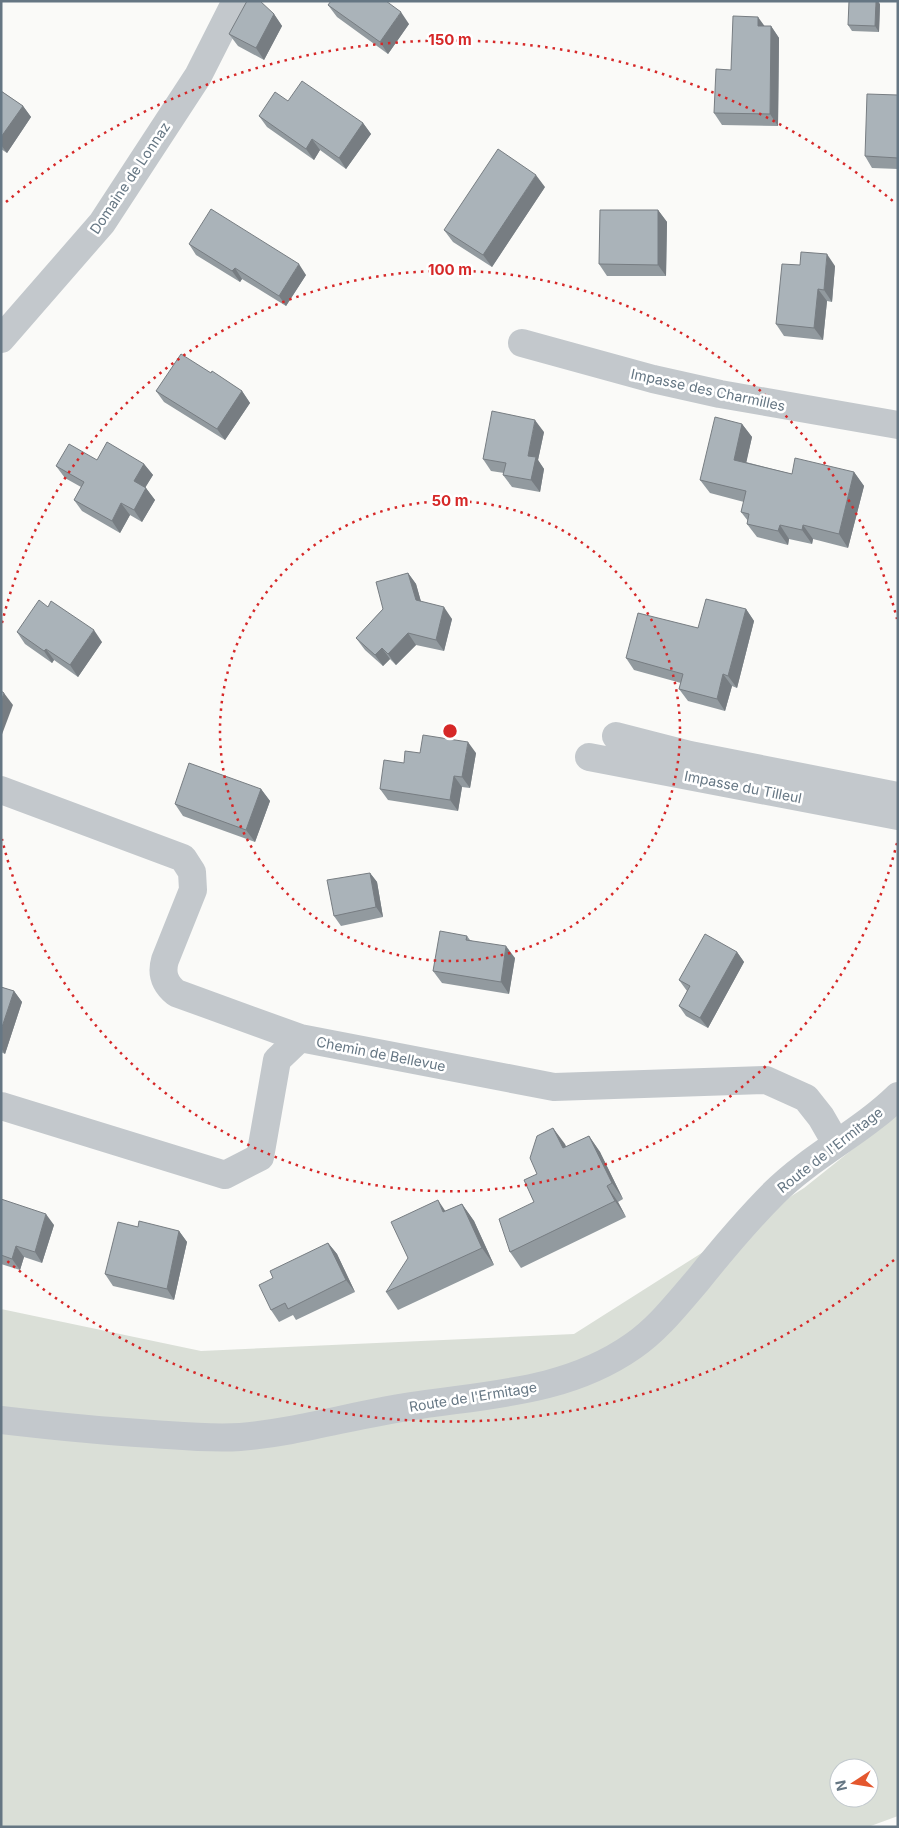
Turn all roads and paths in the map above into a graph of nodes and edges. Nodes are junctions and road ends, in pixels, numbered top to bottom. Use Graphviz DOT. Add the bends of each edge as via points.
graph roads {
  1 [pos="236,1"];
  2 [pos="1,339"];
  3 [pos="522,343"];
  4 [pos="898,425"];
  5 [pos="616,736"];
  6 [pos="589,757"];
  7 [pos="1,790"];
  8 [pos="898,796"];
  9 [pos="898,816"];
  10 [pos="300,1038"];
  11 [pos="898,1096"];
  12 [pos="1,1106"];
  13 [pos="836,1143"];
  14 [pos="1,1420"];
  1 -- 2 [label="street, Domaine de Lonnaz" via="198,76 102,223"];
  3 -- 4 [label="street, Impasse des Charmilles" via="682,386"];
  5 -- 8 [label="street" via="690,755"];
  6 -- 9 [label="street, Impasse du Tilleul"];
  7 -- 10 [label="street" via="183,858 192,872 193,890 163,968 169,987 176,993"];
  10 -- 12 [label="street, Chemin de Bellevue" via="277,1060 260,1157 226,1175"];
  10 -- 13 [label="street, Chemin de Bellevue" via="554,1087 766,1080 806,1098"];
  11 -- 13 [label="street, Route de l'Ermitage" via="875,1117"];
  13 -- 14 [label="street, Route de l'Ermitage" via="773,1194 658,1325 633,1346 575,1377 511,1393 417,1405 278,1433 236,1437 102,1431"];
}
